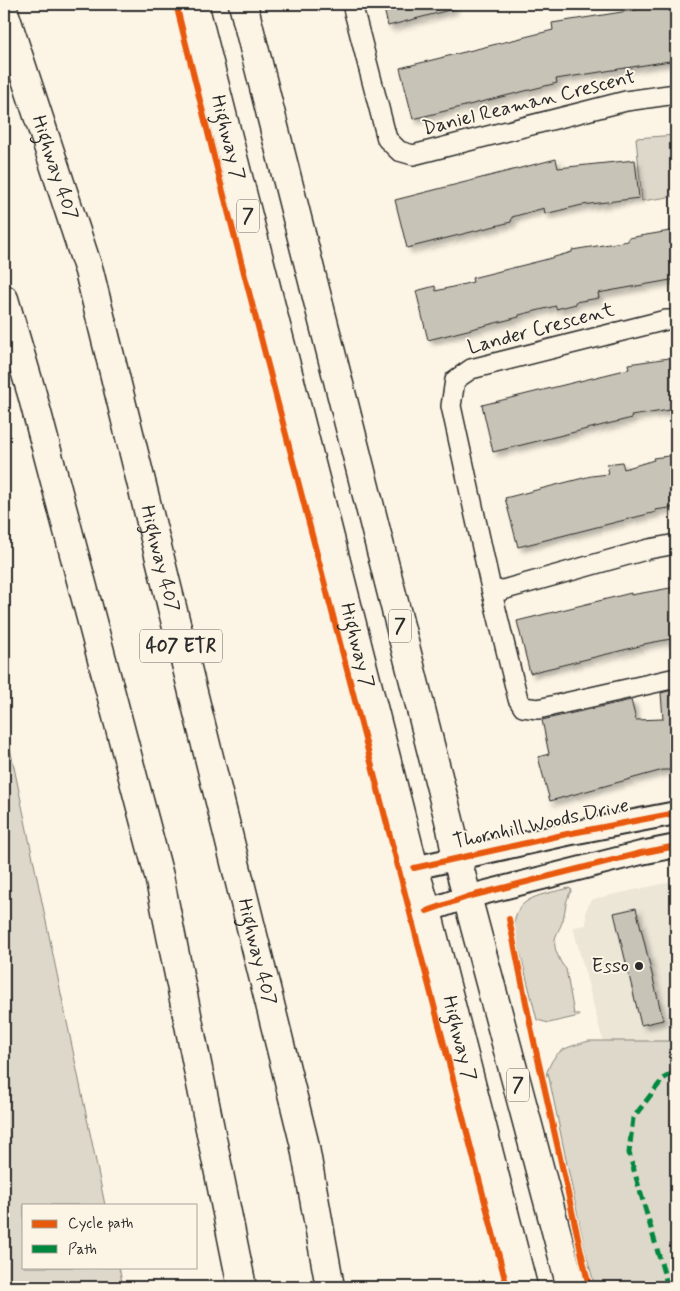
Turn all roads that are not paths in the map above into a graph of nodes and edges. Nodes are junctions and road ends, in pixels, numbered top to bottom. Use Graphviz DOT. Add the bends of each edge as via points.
graph roads {
  1 [pos="194,4"];
  2 [pos="243,4"];
  3 [pos="352,4"];
  4 [pos="4,12"];
  5 [pos="676,94"];
  6 [pos="4,299"];
  7 [pos="676,320"];
  8 [pos="676,544"];
  9 [pos="492,593"];
  10 [pos="676,678"];
  11 [pos="676,813"];
  12 [pos="676,846"];
  13 [pos="457,859"];
  14 [pos="414,868"];
  15 [pos="467,897"];
  16 [pos="427,911"];
  17 [pos="242,1287"];
  18 [pos="330,1287"];
  19 [pos="523,1287"];
  20 [pos="571,1287"];
  1 -- 14 [label="main road, Highway 7 / 7"];
  2 -- 13 [label="main road, 7"];
  3 -- 5 [label="street, Daniel Reaman Crescent" via="387,139 400,151 413,154 628,100"];
  4 -- 18 [label="main road, Highway 407 / 407 ETR" via="89,271 304,1142"];
  6 -- 17 [label="main road" via="159,876"];
  7 -- 9 [label="street, Lander Crescent" via="471,369 455,380 451,406"];
  8 -- 9 [label="street"];
  9 -- 10 [label="street, Lander Crescent" via="518,699 523,707 538,710"];
  11 -- 13 [label="street, Thornhill Woods Drive"];
  12 -- 15 [label="street"];
  13 -- 14 [label="street, Thornhill Woods Drive"];
  13 -- 15 [label="main road, 7"];
  14 -- 16 [label="main road, Highway 7 / 7"];
  15 -- 16 [label="street"];
  15 -- 20 [label="main road, 7"];
  16 -- 19 [label="main road, Highway 7 / 7"];
}
